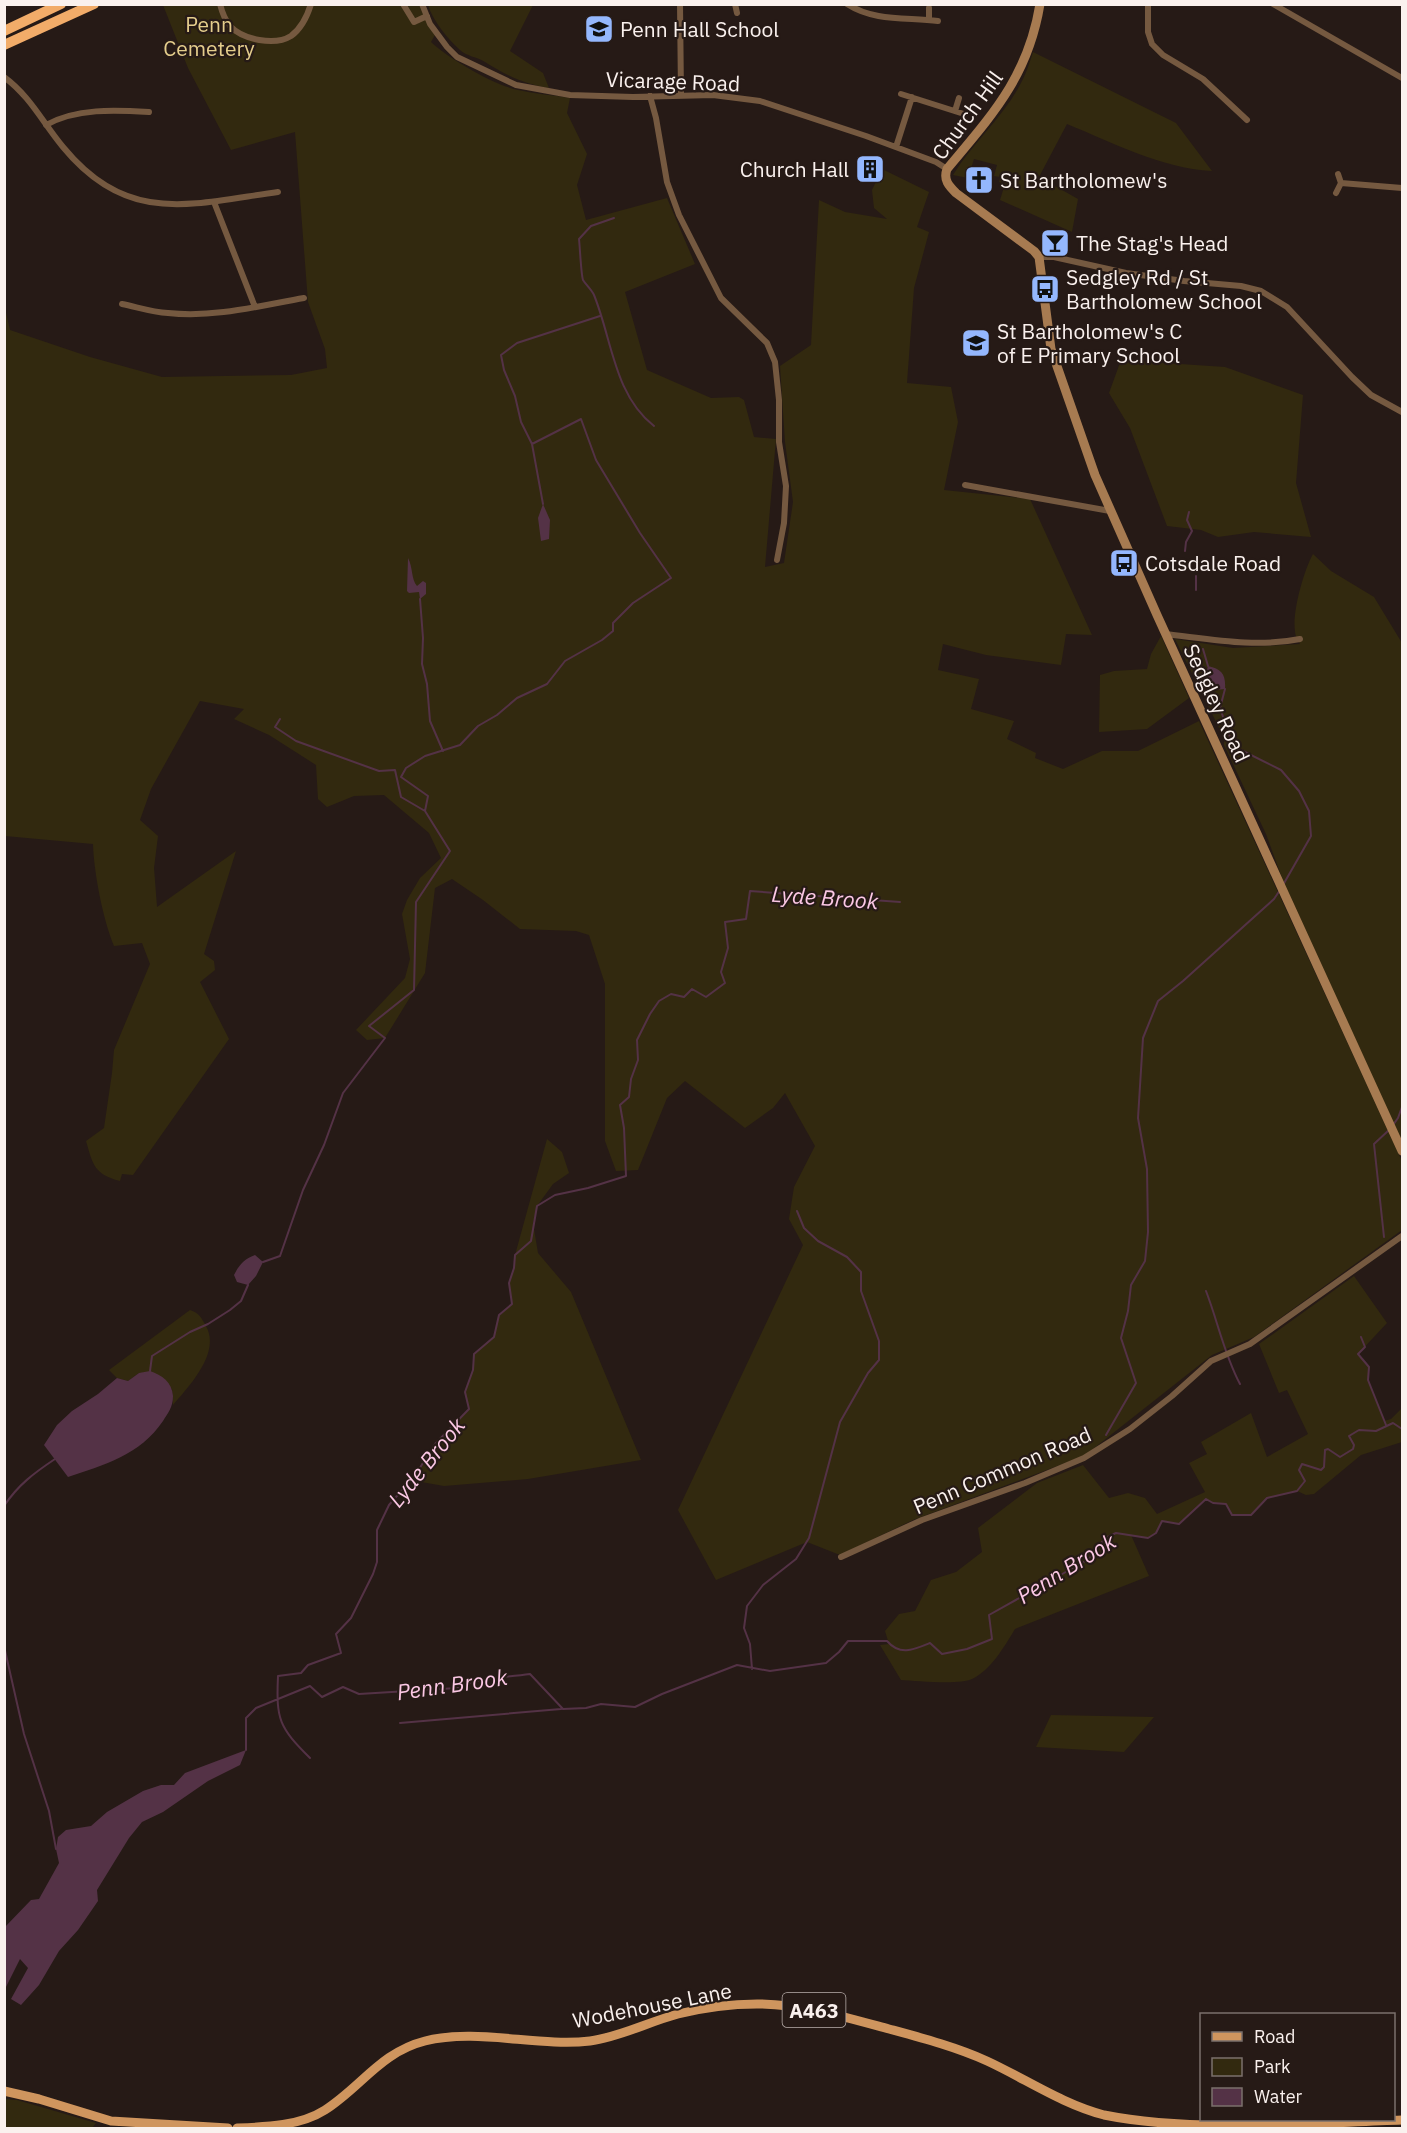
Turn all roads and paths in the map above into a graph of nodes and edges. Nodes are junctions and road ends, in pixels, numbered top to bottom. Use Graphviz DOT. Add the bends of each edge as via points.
graph roads {
  1 [pos="61,4"];
  2 [pos="94,4"];
  3 [pos="220,4"];
  4 [pos="311,4"];
  5 [pos="422,4"];
  6 [pos="680,4"];
  7 [pos="735,4"];
  8 [pos="847,4"];
  9 [pos="1040,4"];
  10 [pos="1148,4"];
  11 [pos="1273,4"];
  12 [pos="404,6"];
  13 [pos="929,8"];
  14 [pos="737,13"];
  15 [pos="427,16"];
  16 [pos="929,20"];
  17 [pos="938,21"];
  18 [pos="4,31"];
  19 [pos="4,45"];
  20 [pos="4,77"];
  21 [pos="1402,78"];
  22 [pos="901,94"];
  23 [pos="681,95"];
  24 [pos="650,96"];
  25 [pos="912,97"];
  26 [pos="959,98"];
  27 [pos="954,111"];
  28 [pos="149,112"];
  29 [pos="964,114"];
  30 [pos="1247,120"];
  31 [pos="46,125"];
  32 [pos="896,147"];
  33 [pos="946,174"];
  34 [pos="1338,174"];
  35 [pos="1341,183"];
  36 [pos="1402,188"];
  37 [pos="278,192"];
  38 [pos="1336,193"];
  39 [pos="214,202"];
  40 [pos="1039,257"];
  41 [pos="304,298"];
  42 [pos="122,304"];
  43 [pos="255,307"];
  44 [pos="1402,412"];
  45 [pos="965,485"];
  46 [pos="1110,511"];
  47 [pos="777,560"];
  48 [pos="1165,634"];
  49 [pos="1300,639"];
  50 [pos="1402,1151"];
  51 [pos="1402,1236"];
  52 [pos="841,1557"];
  53 [pos="4,2091"];
  54 [pos="1380,2121"];
  55 [pos="228,2128"];
  56 [pos="237,2128"];
  1 -- 18 [label="highway"];
  2 -- 19 [label="highway"];
  3 -- 4 [label="street" via="236,31 269,40 290,37 305,21"];
  5 -- 15 [label="street, Vicarage Road"];
  6 -- 23 [label="street"];
  7 -- 14 [label="street"];
  8 -- 16 [label="street" via="878,17"];
  9 -- 33 [label="street, Church Hill" via="1033,36 1015,81"];
  10 -- 30 [label="street" via="1152,45 1215,89"];
  11 -- 21 [label="street"];
  12 -- 15 [label="street" via="414,22"];
  13 -- 16 [label="street"];
  15 -- 24 [label="street, Vicarage Road" via="457,57 516,85 570,95"];
  16 -- 17 [label="street"];
  20 -- 31 [label="street" via="21,91"];
  22 -- 25 [label="street"];
  23 -- 24 [label="street, Vicarage Road"];
  23 -- 32 [label="street, Vicarage Road" via="760,101"];
  24 -- 47 [label="street" via="667,182 679,214 721,298 767,343 775,362 779,442 786,486"];
  25 -- 27 [label="street"];
  25 -- 32 [label="street"];
  26 -- 27 [label="street"];
  27 -- 29 [label="street"];
  28 -- 31 [label="street" via="78,114"];
  31 -- 39 [label="street" via="73,158 115,191 176,206"];
  32 -- 33 [label="street, Vicarage Road" via="936,162"];
  33 -- 40 [label="street" via="956,193"];
  34 -- 35 [label="street"];
  35 -- 36 [label="street"];
  35 -- 38 [label="street"];
  37 -- 39 [label="street"];
  39 -- 43 [label="street"];
  40 -- 44 [label="street" via="1261,291 1287,307 1371,394"];
  40 -- 46 [label="street, Sedgley Road" via="1051,349 1084,450"];
  41 -- 43 [label="street"];
  42 -- 43 [label="street" via="188,314 227,313"];
  45 -- 46 [label="street"];
  46 -- 48 [label="street, Sedgley Road"];
  48 -- 49 [label="street" via="1245,643 1276,644"];
  48 -- 50 [label="street, Sedgley Road"];
  51 -- 52 [label="street, Penn Common Road" via="1250,1344 1211,1361 1130,1429 1084,1458 922,1520"];
  53 -- 55 [label="main road" via="111,2121"];
  54 -- 56 [label="main road, Wodehouse Lane / A463" via="1246,2127 1143,2123 1101,2115 975,2055 906,2033 798,2007 755,2004 679,2014 590,2041 466,2037 426,2041 399,2051 375,2067 324,2111 301,2121"];
}
